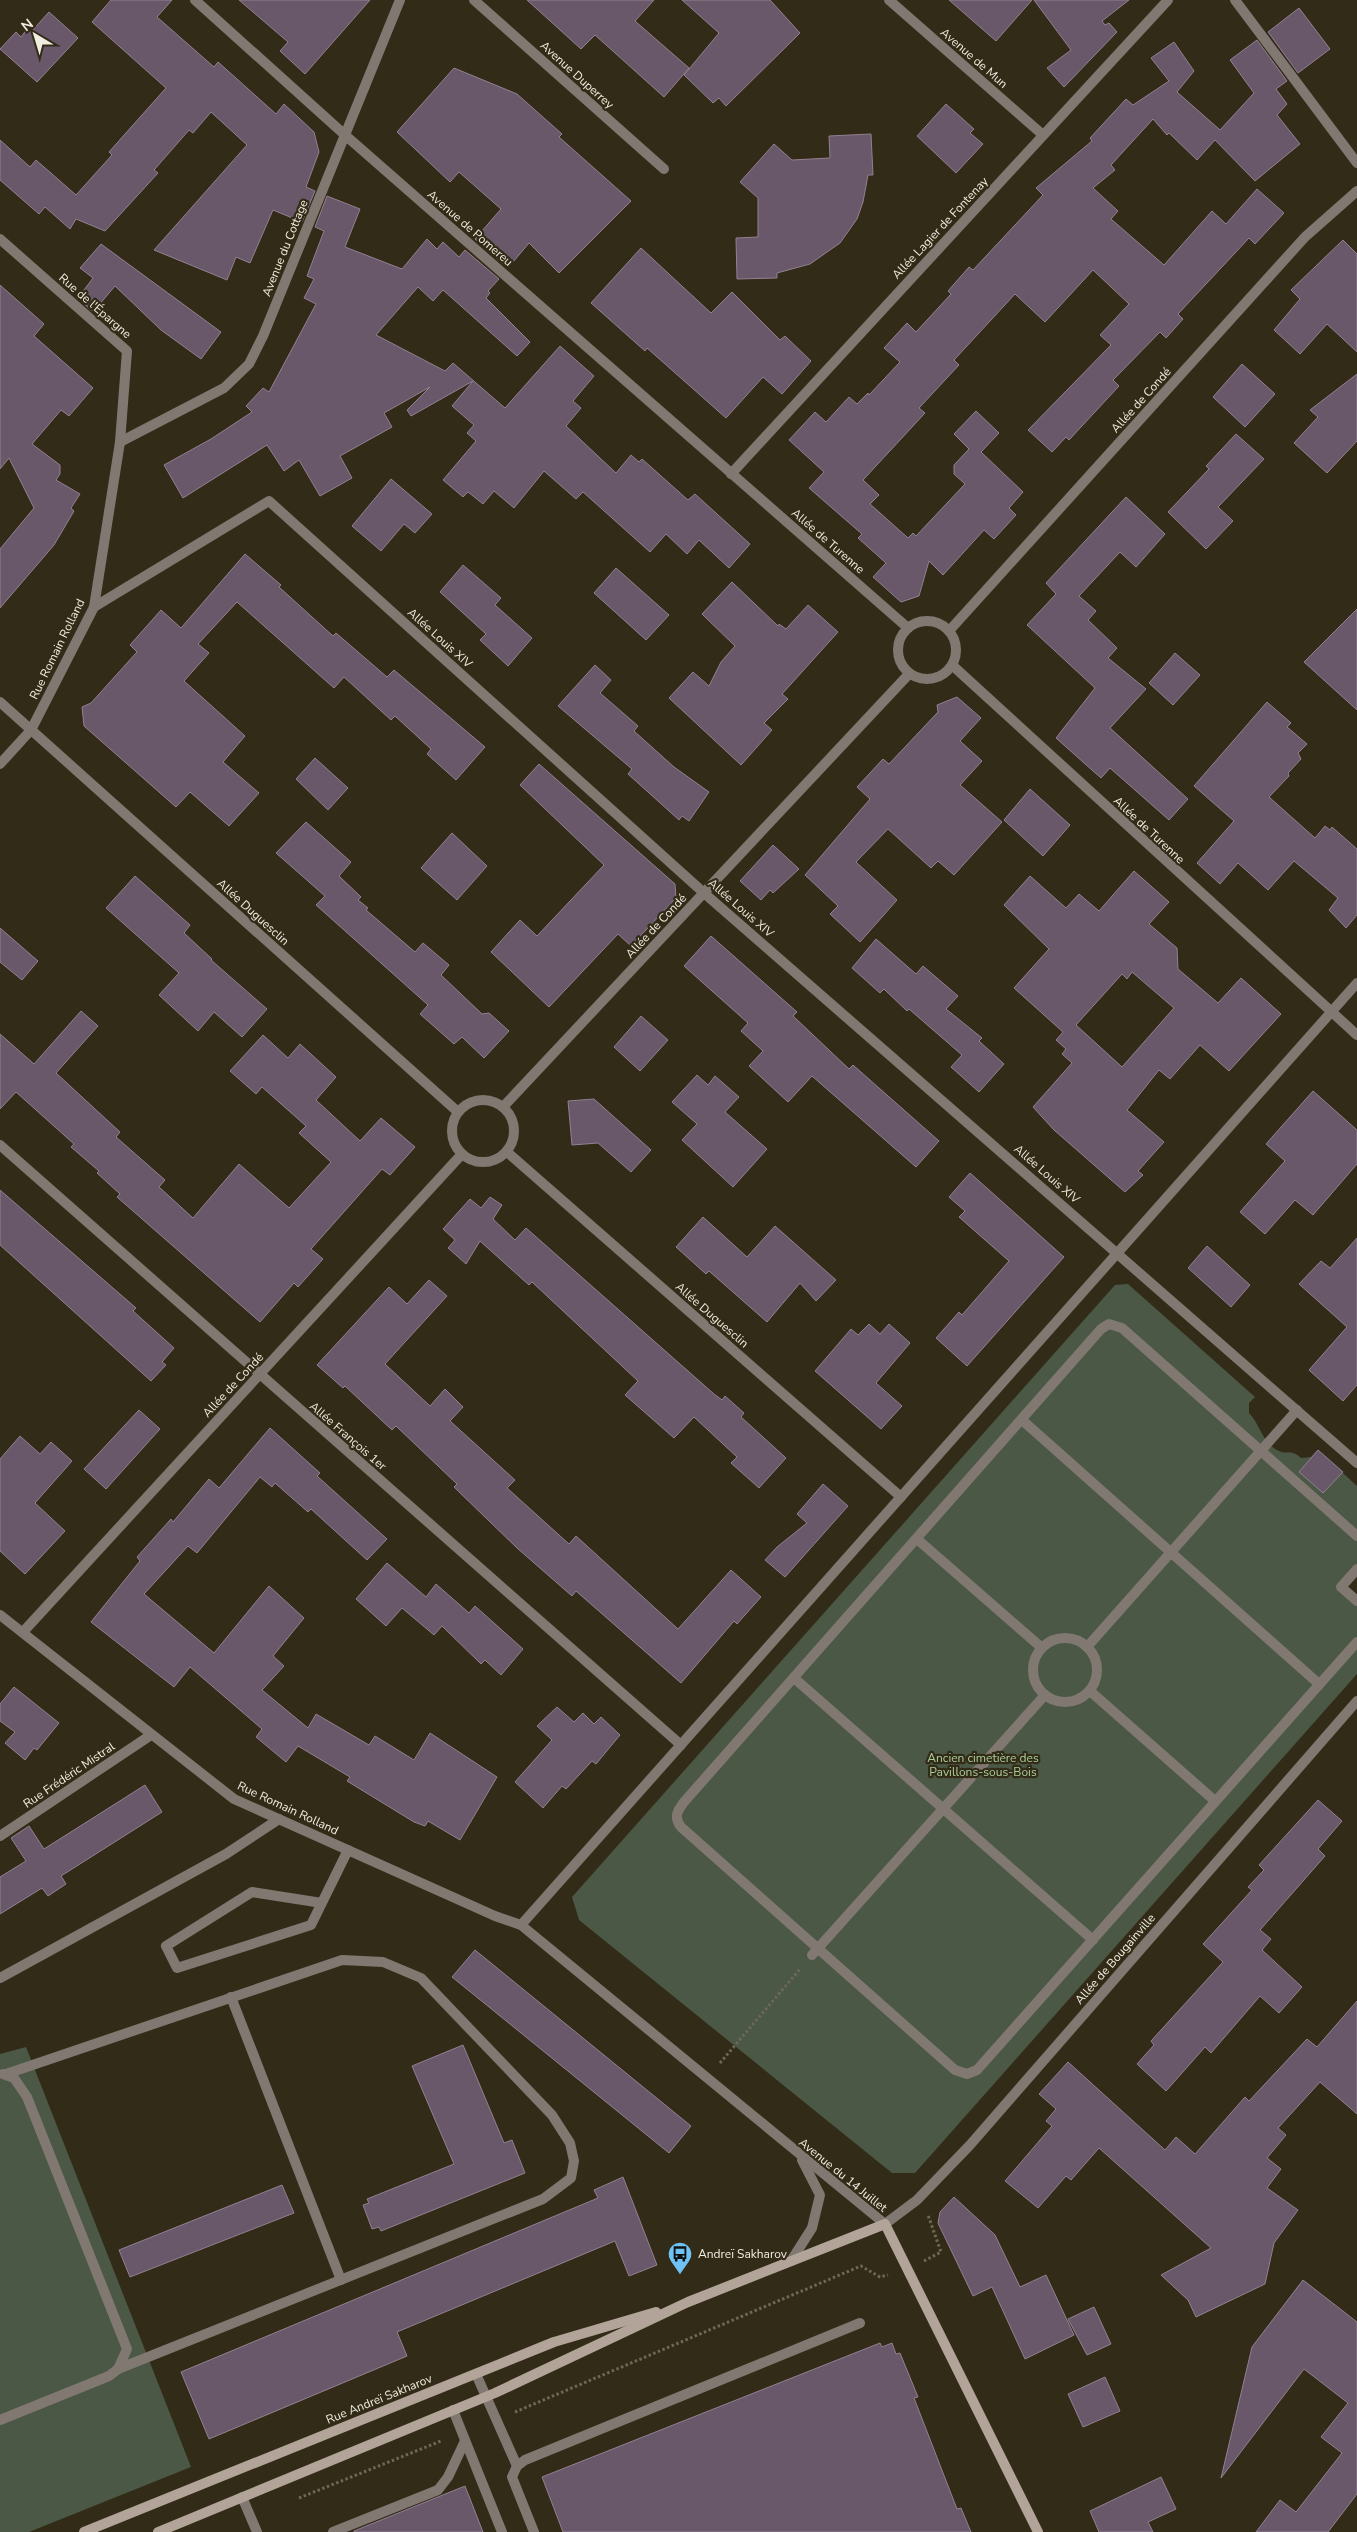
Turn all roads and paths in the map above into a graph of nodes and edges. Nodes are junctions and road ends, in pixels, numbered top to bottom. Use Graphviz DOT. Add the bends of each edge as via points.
graph roads {
  1 [pos="195,0"];
  2 [pos="400,0"];
  3 [pos="474,0"];
  4 [pos="889,0"];
  5 [pos="1168,0"];
  6 [pos="1235,0"];
  7 [pos="345,135"];
  8 [pos="1043,135"];
  9 [pos="1357,163"];
  10 [pos="664,168"];
  11 [pos="1357,192"];
  12 [pos="0,239"];
  13 [pos="120,442"];
  14 [pos="731,474"];
  15 [pos="94,607"];
  16 [pos="908,628"];
  17 [pos="949,631"];
  18 [pos="952,665"];
  19 [pos="909,674"];
  20 [pos="0,702"];
  21 [pos="31,730"];
  22 [pos="0,764"];
  23 [pos="704,893"];
  24 [pos="1357,983"];
  25 [pos="1330,1013"];
  26 [pos="1357,1036"];
  27 [pos="502,1107"];
  28 [pos="458,1112"];
  29 [pos="0,1145"];
  30 [pos="507,1152"];
  31 [pos="462,1154"];
  32 [pos="1118,1252"];
  33 [pos="259,1375"];
  34 [pos="1297,1410"];
  35 [pos="1022,1420"];
  36 [pos="1261,1450"];
  37 [pos="1357,1463"];
  38 [pos="900,1497"];
  39 [pos="1357,1536"];
  40 [pos="917,1539"];
  41 [pos="1171,1552"];
  42 [pos="1357,1569"];
  43 [pos="1357,1601"];
  44 [pos="0,1615"];
  45 [pos="23,1632"];
  46 [pos="1357,1642"];
  47 [pos="1087,1646"];
  48 [pos="1042,1648"];
  49 [pos="794,1678"];
  50 [pos="1320,1684"];
  51 [pos="1090,1691"];
  52 [pos="1045,1695"];
  53 [pos="1357,1701"];
  54 [pos="151,1735"];
  55 [pos="680,1745"];
  56 [pos="1215,1802"];
  57 [pos="943,1808"];
  58 [pos="279,1819"];
  59 [pos="0,1836"];
  60 [pos="348,1850"];
  61 [pos="322,1902"];
  62 [pos="521,1925"];
  63 [pos="1093,1940"];
  64 [pos="815,1952"];
  65 [pos="0,1978"];
  66 [pos="231,1997"];
  67 [pos="3,2074"];
  68 [pos="707,2079"];
  69 [pos="800,2156"];
  70 [pos="885,2224"];
  71 [pos="791,2261"];
  72 [pos="861,2266"];
  73 [pos="341,2280"];
  74 [pos="688,2302"];
  75 [pos="860,2323"];
  76 [pos="118,2369"];
  77 [pos="476,2374"];
  78 [pos="487,2397"];
  79 [pos="453,2410"];
  80 [pos="496,2419"];
  81 [pos="0,2420"];
  82 [pos="464,2437"];
  83 [pos="516,2466"];
  84 [pos="242,2497"];
  85 [pos="295,2500"];
  86 [pos="84,2532"];
  87 [pos="158,2532"];
  88 [pos="256,2532"];
  89 [pos="333,2532"];
  90 [pos="502,2532"];
  91 [pos="534,2532"];
  92 [pos="1038,2532"];
  1 -- 7 [label="street, Avenue de Pomereu"];
  2 -- 7 [label="street, Avenue du Cottage"];
  3 -- 10 [label="street, Avenue Duperrey"];
  4 -- 8 [label="street, Avenue de Mun"];
  5 -- 8 [label="street, Allée Lagier de Fontenay"];
  6 -- 9 [label="street"];
  7 -- 13 [label="street, Avenue du Cottage" via="264,336 249,364 224,388"];
  7 -- 14 [label="street, Avenue de Pomereu"];
  8 -- 14 [label="street, Allée Lagier de Fontenay"];
  11 -- 17 [label="street, Allée de Condé" via="1305,237"];
  12 -- 13 [label="street, Rue de l'Épargne" via="127,351"];
  13 -- 15 [label="street, Rue Romain Rolland"];
  14 -- 16 [label="street, Allée de Turenne"];
  15 -- 21 [label="street, Rue Romain Rolland"];
  15 -- 23 [label="street, Allée Louis XIV" via="269,501"];
  16 -- 17 [label="street" via="916,623 933,622"];
  16 -- 19 [label="street" via="898,642 897,651"];
  17 -- 18 [label="street" via="956,648"];
  18 -- 19 [label="street" via="945,673 928,680"];
  18 -- 25 [label="street, Allée de Turenne"];
  19 -- 23 [label="street, Allée de Condé"];
  20 -- 21 [label="street, Allée Duguesclin"];
  21 -- 22 [label="street, Rue Romain Rolland"];
  21 -- 28 [label="street, Allée Duguesclin"];
  23 -- 27 [label="street, Allée de Condé"];
  23 -- 32 [label="street, Allée Louis XIV"];
  24 -- 25 [label="street"];
  25 -- 26 [label="street, Allée de Turenne"];
  25 -- 32 [label="street"];
  27 -- 28 [label="street" via="484,1100 465,1106"];
  27 -- 30 [label="street" via="513,1124 514,1134"];
  28 -- 31 [label="street" via="452,1130 456,1148"];
  29 -- 33 [label="street, Allée François 1er"];
  30 -- 31 [label="street" via="490,1162 480,1162"];
  30 -- 38 [label="street, Allée Duguesclin"];
  31 -- 33 [label="street, Allée de Condé"];
  32 -- 34 [label="street, Allée Louis XIV"];
  32 -- 38 [label="street"];
  33 -- 45 [label="street, Allée de Condé"];
  33 -- 55 [label="street, Allée François 1er"];
  34 -- 36 [label="street"];
  34 -- 37 [label="street, Allée Louis XIV"];
  35 -- 36 [label="street" via="1102,1329 1113,1323"];
  35 -- 40 [label="street"];
  35 -- 41 [label="street"];
  36 -- 39 [label="street"];
  36 -- 41 [label="street"];
  38 -- 55 [label="street"];
  40 -- 48 [label="street"];
  40 -- 49 [label="street"];
  41 -- 47 [label="street"];
  41 -- 50 [label="street"];
  42 -- 43 [label="street" via="1341,1587"];
  44 -- 45 [label="street, Rue Romain Rolland"];
  45 -- 54 [label="street, Rue Romain Rolland"];
  46 -- 50 [label="street"];
  47 -- 48 [label="street" via="1069,1638 1050,1642"];
  47 -- 51 [label="street" via="1097,1663 1095,1683"];
  48 -- 52 [label="street" via="1036,1657 1034,1672 1038,1687"];
  49 -- 57 [label="street"];
  49 -- 64 [label="street" via="684,1802 676,1818 681,1827"];
  50 -- 56 [label="street"];
  51 -- 52 [label="street" via="1073,1702 1053,1700"];
  51 -- 56 [label="street"];
  52 -- 57 [label="street"];
  53 -- 70 [label="street, Allée de Bougainville" via="970,2145 917,2200"];
  54 -- 58 [label="street, Rue Romain Rolland" via="234,1799"];
  54 -- 59 [label="street, Rue Frédéric Mistral"];
  55 -- 62 [label="street"];
  56 -- 63 [label="street"];
  57 -- 63 [label="street"];
  57 -- 64 [label="street"];
  58 -- 60 [label="street, Rue Romain Rolland"];
  58 -- 65 [label="street" via="226,1854"];
  60 -- 61 [label="street"];
  60 -- 62 [label="street, Rue Romain Rolland"];
  61 -- 61 [label="street" via="252,1892 166,1946 177,1968 311,1925"];
  62 -- 68 [label="street, Avenue du 14 Juillet"];
  63 -- 64 [label="street" via="977,2070 967,2074 955,2070"];
  64 -- 68 [label="path"];
  66 -- 67 [label="street"];
  66 -- 73 [label="street"];
  66 -- 73 [label="street" via="342,1960 383,1962 421,1978 552,2115 570,2143 574,2161 571,2178 543,2199"];
  67 -- 76 [label="street" via="14,2078 27,2097 124,2340 127,2349"];
  68 -- 69 [label="street, Avenue du 14 Juillet"];
  69 -- 70 [label="street, Avenue du 14 Juillet"];
  69 -- 71 [label="street" via="820,2196 812,2228"];
  70 -- 71 [label="street, Rue Andreï Sakharov"];
  70 -- 92 [label="street, Avenue du 14 Juillet"];
  71 -- 74 [label="street, Rue Andreï Sakharov"];
  72 -- 80 [label="path"];
  73 -- 76 [label="street"];
  74 -- 77 [label="street, Rue Andreï Sakharov" via="554,2342"];
  74 -- 78 [label="street, Rue Andreï Sakharov"];
  75 -- 83 [label="street"];
  76 -- 81 [label="street" via="109,2376"];
  77 -- 78 [label="street"];
  77 -- 86 [label="street, Rue Andreï Sakharov"];
  78 -- 79 [label="street, Rue Andreï Sakharov"];
  78 -- 80 [label="street"];
  79 -- 82 [label="street"];
  79 -- 84 [label="street, Rue Andreï Sakharov"];
  80 -- 83 [label="street"];
  82 -- 85 [label="path"];
  82 -- 89 [label="street" via="448,2477 438,2490"];
  82 -- 90 [label="street"];
  83 -- 91 [label="street" via="512,2477"];
  84 -- 87 [label="street, Rue Andreï Sakharov"];
  84 -- 88 [label="street"];
}
